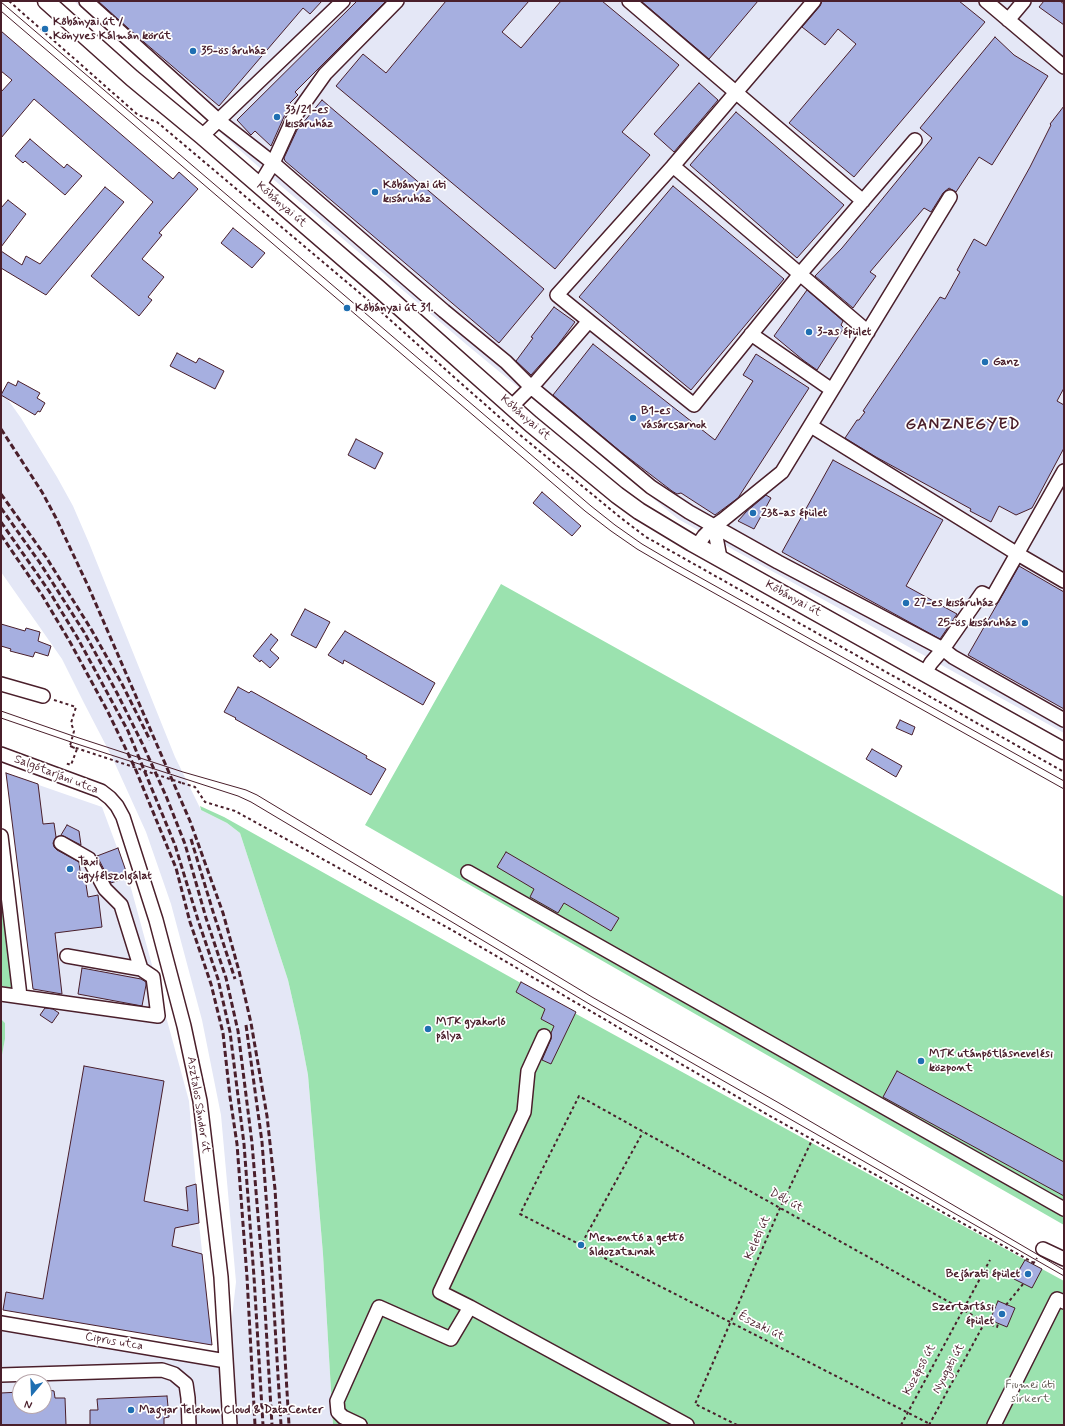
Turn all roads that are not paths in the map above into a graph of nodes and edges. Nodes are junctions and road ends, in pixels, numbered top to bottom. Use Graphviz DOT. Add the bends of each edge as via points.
graph roads {
  1 [pos="46,1"];
  2 [pos="86,1"];
  3 [pos="343,1"];
  4 [pos="397,1"];
  5 [pos="629,1"];
  6 [pos="814,1"];
  7 [pos="986,1"];
  8 [pos="1024,1"];
  9 [pos="1008,20"];
  10 [pos="1064,67"];
  11 [pos="736,92"];
  12 [pos="218,120"];
  13 [pos="202,136"];
  14 [pos="915,140"];
  15 [pos="273,162"];
  16 [pos="673,166"];
  17 [pos="259,186"];
  18 [pos="950,197"];
  19 [pos="863,201"];
  20 [pos="800,274"];
  21 [pos="589,321"];
  22 [pos="868,332"];
  23 [pos="751,334"];
  24 [pos="531,387"];
  25 [pos="832,390"];
  26 [pos="512,406"];
  27 [pos="811,426"];
  28 [pos="1064,471"];
  29 [pos="714,526"];
  30 [pos="697,546"];
  31 [pos="1016,553"];
  32 [pos="720,558"];
  33 [pos="1064,581"];
  34 [pos="942,649"];
  35 [pos="925,673"];
  36 [pos="1,684"];
  37 [pos="42,696"];
  38 [pos="1064,720"];
  39 [pos="1064,751"];
  40 [pos="1,754"];
  41 [pos="110,798"];
  42 [pos="1,836"];
  43 [pos="61,843"];
  44 [pos="468,872"];
  45 [pos="67,956"];
  46 [pos="141,969"];
  47 [pos="1,994"];
  48 [pos="20,996"];
  49 [pos="544,1036"];
  50 [pos="1064,1209"];
  51 [pos="1042,1249"];
  52 [pos="1064,1259"];
  53 [pos="1061,1300"];
  54 [pos="470,1307"];
  55 [pos="1,1323"];
  56 [pos="226,1361"];
  57 [pos="1,1375"];
  58 [pos="189,1425"];
  59 [pos="230,1425"];
  60 [pos="360,1425"];
  61 [pos="687,1425"];
  62 [pos="994,1425"];
  1 -- 13 [label="main road, Kőbányai út"];
  2 -- 12 [label="street"];
  3 -- 12 [label="street"];
  4 -- 15 [label="street" via="325,74 293,119"];
  5 -- 11 [label="street"];
  6 -- 11 [label="street"];
  7 -- 9 [label="street"];
  8 -- 9 [label="street"];
  9 -- 10 [label="street"];
  11 -- 16 [label="street"];
  11 -- 19 [label="street"];
  12 -- 13 [label="street"];
  12 -- 15 [label="street"];
  13 -- 17 [label="main road, Kőbányai út"];
  14 -- 19 [label="street"];
  15 -- 17 [label="street"];
  15 -- 24 [label="street" via="506,362"];
  16 -- 20 [label="street"];
  16 -- 21 [label="street" via="557,295"];
  17 -- 26 [label="main road, Kőbányai út"];
  18 -- 22 [label="street"];
  19 -- 20 [label="street"];
  20 -- 22 [label="street"];
  20 -- 23 [label="street"];
  21 -- 23 [label="street" via="694,405"];
  21 -- 24 [label="street"];
  22 -- 25 [label="street"];
  23 -- 25 [label="street"];
  24 -- 26 [label="street"];
  24 -- 29 [label="street" via="651,487"];
  25 -- 27 [label="street"];
  26 -- 30 [label="main road, Kőbányai út" via="617,495"];
  27 -- 29 [label="street" via="782,472"];
  27 -- 31 [label="street"];
  28 -- 31 [label="street"];
  29 -- 30 [label="street"];
  29 -- 32 [label="street"];
  29 -- 34 [label="street"];
  30 -- 32 [label="main road, Kőbányai út"];
  31 -- 33 [label="street"];
  31 -- 34 [label="street" via="992,598 982,592"];
  32 -- 35 [label="main road, Kőbányai út"];
  34 -- 35 [label="street"];
  34 -- 38 [label="street"];
  35 -- 39 [label="main road, Kőbányai út"];
  36 -- 37 [label="street"];
  40 -- 41 [label="street, Salgótarjáni utca" via="101,791"];
  41 -- 56 [label="street, Asztalos Sándor út" via="123,816 156,920 184,1026 200,1101 221,1277"];
  42 -- 48 [label="street"];
  43 -- 46 [label="street" via="89,859 105,889 121,904"];
  44 -- 50 [label="street"];
  45 -- 46 [label="street"];
  46 -- 48 [label="street" via="152,977 158,1016"];
  47 -- 48 [label="street"];
  49 -- 54 [label="street" via="528,1071 524,1112 440,1292"];
  51 -- 52 [label="street"];
  53 -- 62 [label="street"];
  54 -- 60 [label="street" via="451,1339 379,1307 337,1401 338,1412"];
  54 -- 61 [label="street"];
  55 -- 56 [label="street, Ciprus utca"];
  56 -- 59 [label="street, Asztalos Sándor út"];
  57 -- 58 [label="street" via="162,1370 174,1374 186,1384"];
}
